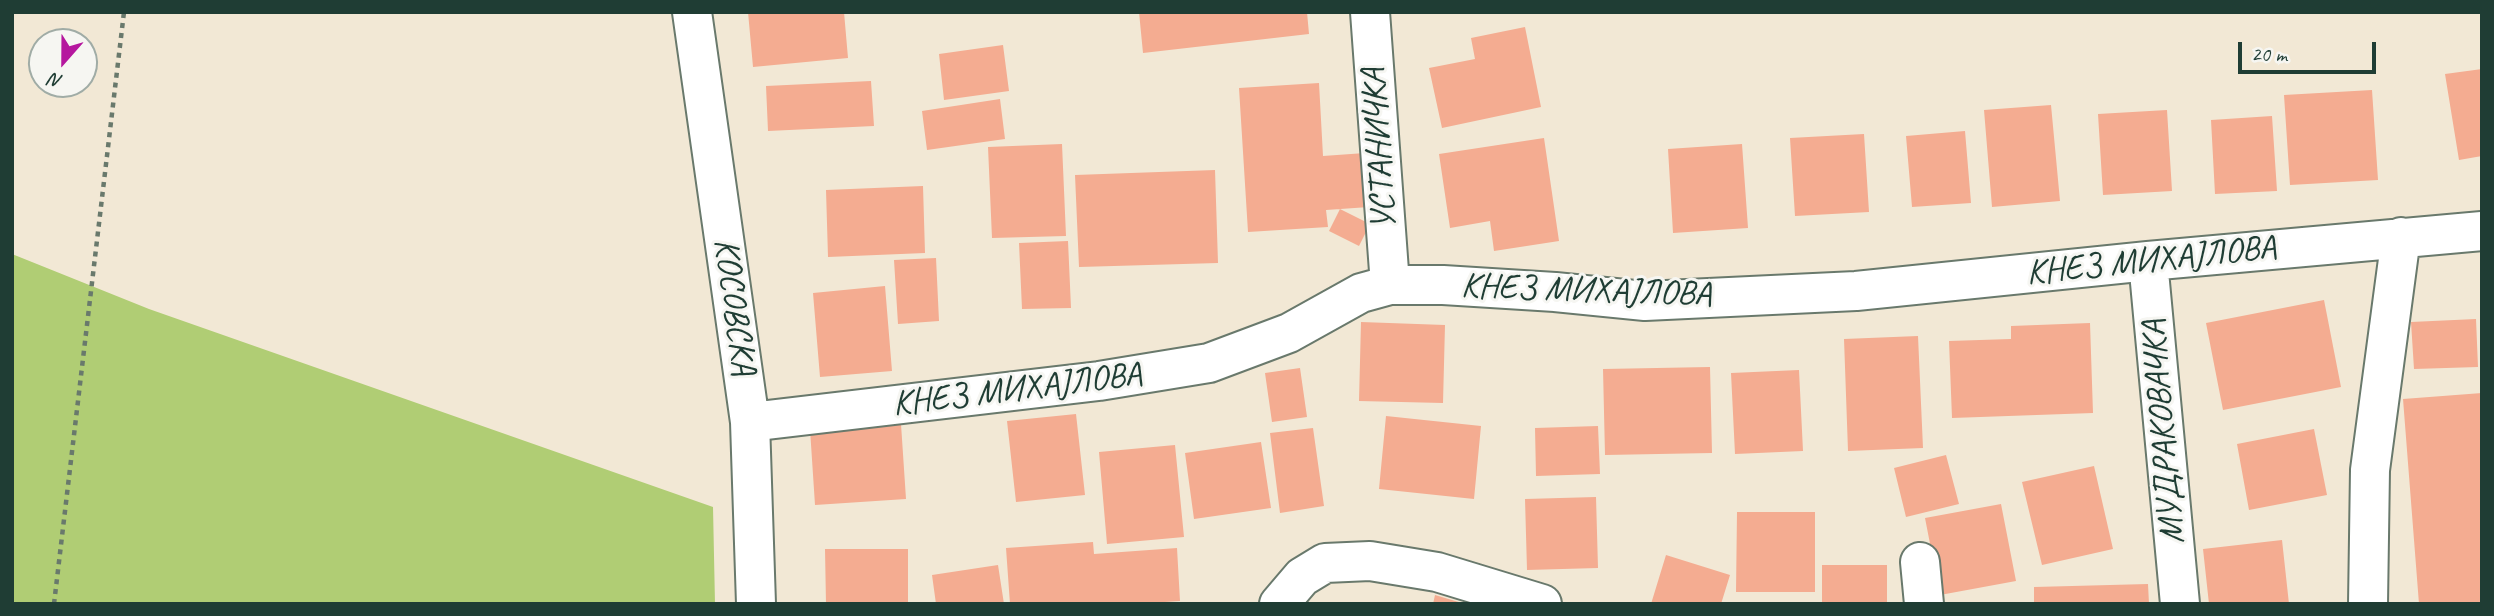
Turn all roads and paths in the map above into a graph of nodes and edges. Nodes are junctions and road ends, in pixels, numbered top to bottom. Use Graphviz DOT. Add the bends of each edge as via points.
graph roads {
  1 [pos="124,12"];
  2 [pos="692,12"];
  3 [pos="1370,12"];
  4 [pos="2480,236"];
  5 [pos="2401,237"];
  6 [pos="2148,261"];
  7 [pos="1390,285"];
  8 [pos="750,422"];
  9 [pos="1920,562"];
  10 [pos="54,604"];
  11 [pos="756,604"];
  12 [pos="1279,604"];
  13 [pos="1542,604"];
  14 [pos="1924,604"];
  15 [pos="2180,604"];
  16 [pos="2368,604"];
  1 -- 10 [label="path"];
  2 -- 8 [label="street, КОСОВСКА"];
  3 -- 7 [label="street, УСТАНИЧКА"];
  4 -- 5 [label="street, КНЕЗ МИХАЈЛОВА"];
  5 -- 6 [label="street, КНЕЗ МИХАЈЛОВА"];
  5 -- 16 [label="street" via="2370,470"];
  6 -- 7 [label="street, КНЕЗ МИХАЈЛОВА" via="1856,291 1645,301"];
  6 -- 15 [label="street, МУДРАКОВАЧКА"];
  7 -- 8 [label="street, КНЕЗ МИХАЈЛОВА" via="1361,293 1289,333 1209,363 1100,381"];
  8 -- 11 [label="street, КОСОВСКА"];
  9 -- 14 [label="street"];
  12 -- 13 [label="street" via="1302,577 1325,563 1370,561 1437,572"];
}
